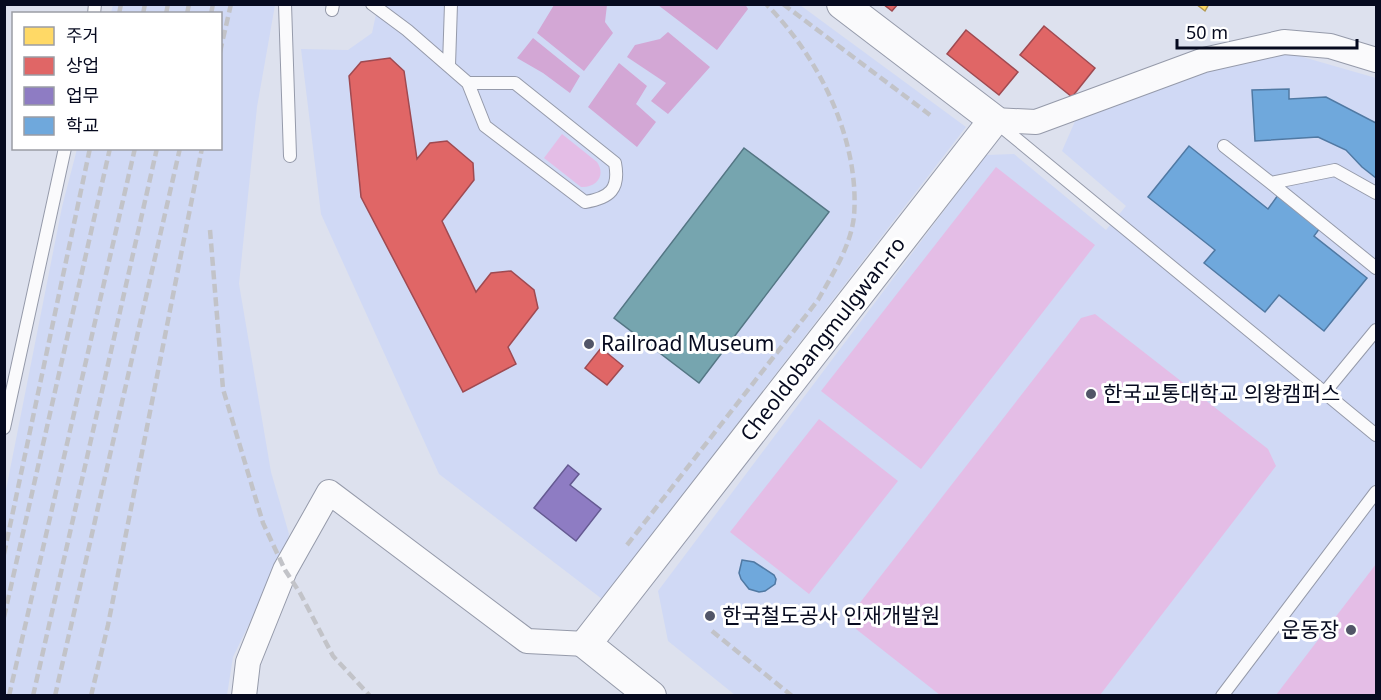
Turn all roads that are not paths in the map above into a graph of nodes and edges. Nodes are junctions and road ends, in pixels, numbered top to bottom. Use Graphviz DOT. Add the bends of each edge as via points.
graph roads {
  1 [pos="285,4"];
  2 [pos="372,4"];
  3 [pos="451,4"];
  4 [pos="842,4"];
  5 [pos="1377,60"];
  6 [pos="448,65"];
  7 [pos="468,83"];
  8 [pos="994,120"];
  9 [pos="1224,146"];
  10 [pos="64,150"];
  11 [pos="290,156"];
  12 [pos="1271,183"];
  13 [pos="1377,193"];
  14 [pos="1377,268"];
  15 [pos="1377,330"];
  16 [pos="1325,392"];
  17 [pos="4,428"];
  18 [pos="1377,435"];
  19 [pos="1377,492"];
  20 [pos="586,644"];
  21 [pos="244,696"];
  22 [pos="651,696"];
  23 [pos="1222,696"];
  1 -- 11 [label="lane"];
  2 -- 6 [label="lane"];
  3 -- 6 [label="lane"];
  4 -- 8 [label="street"];
  5 -- 8 [label="street" via="1330,46 1284,42 1204,60 1036,122"];
  6 -- 7 [label="lane"];
  7 -- 7 [label="lane" via="515,83 615,163 618,177 613,189 601,200 585,202 485,126"];
  8 -- 16 [label="lane"];
  8 -- 20 [label="street, Cheoldobangmulgwan-ro"];
  9 -- 12 [label="lane"];
  10 -- 17 [label="lane"];
  12 -- 13 [label="lane" via="1335,170"];
  12 -- 14 [label="lane"];
  15 -- 16 [label="lane"];
  16 -- 18 [label="lane"];
  19 -- 23 [label="lane"];
  20 -- 21 [label="street" via="527,641 329,492 285,570 249,662"];
  20 -- 22 [label="street"];
}
